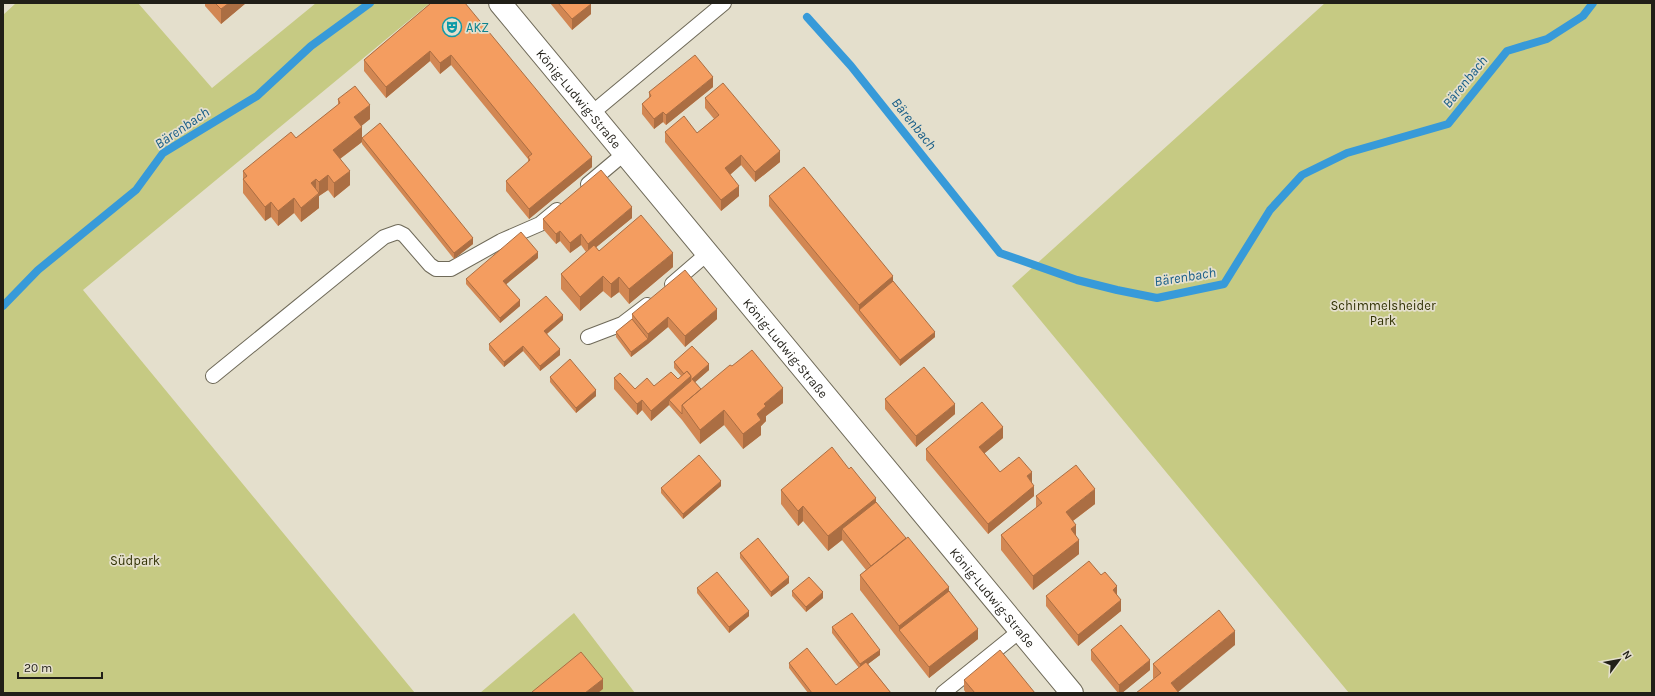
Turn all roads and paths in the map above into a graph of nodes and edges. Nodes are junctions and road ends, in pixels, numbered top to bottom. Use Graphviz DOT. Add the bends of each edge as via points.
graph roads {
  1 [pos="500,3"];
  2 [pos="724,3"];
  3 [pos="592,113"];
  4 [pos="624,153"];
  5 [pos="708,253"];
  6 [pos="588,337"];
  7 [pos="213,376"];
  8 [pos="1021,630"];
  9 [pos="943,693"];
  10 [pos="1072,693"];
  1 -- 3 [label="street, König-Ludwig-Straße"];
  2 -- 3 [label="lane"];
  3 -- 4 [label="street, König-Ludwig-Straße"];
  4 -- 5 [label="street, König-Ludwig-Straße"];
  4 -- 7 [label="lane" via="540,224 501,241 451,269 436,269 430,265 404,235 398,232 384,237"];
  5 -- 6 [label="lane" via="622,324"];
  5 -- 8 [label="street, König-Ludwig-Straße"];
  8 -- 9 [label="lane"];
  8 -- 10 [label="street, König-Ludwig-Straße"];
}
